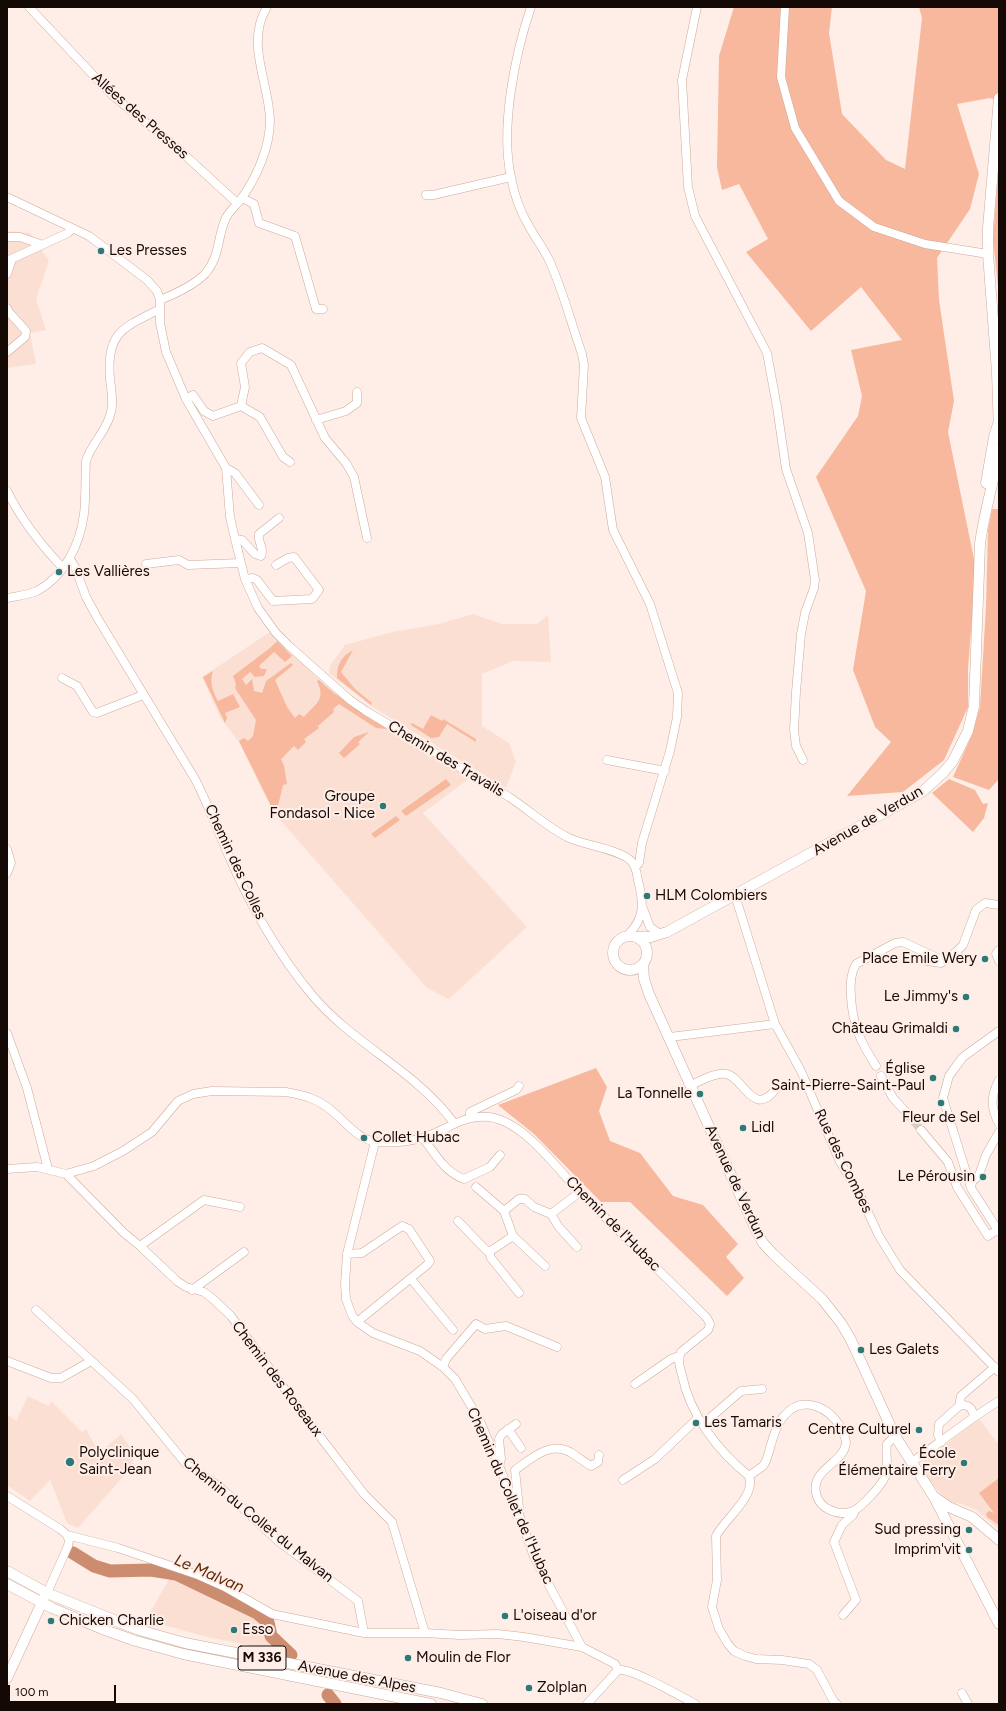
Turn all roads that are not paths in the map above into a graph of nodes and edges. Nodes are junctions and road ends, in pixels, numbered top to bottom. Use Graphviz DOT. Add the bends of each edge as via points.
graph roads {
  1 [pos="30,7"];
  2 [pos="267,7"];
  3 [pos="532,7"];
  4 [pos="697,7"];
  5 [pos="785,7"];
  6 [pos="999,98"];
  7 [pos="511,177"];
  8 [pos="426,194"];
  9 [pos="7,197"];
  10 [pos="240,201"];
  11 [pos="72,229"];
  12 [pos="7,237"];
  13 [pos="40,244"];
  14 [pos="988,254"];
  15 [pos="10,260"];
  16 [pos="7,274"];
  17 [pos="160,300"];
  18 [pos="7,308"];
  19 [pos="160,309"];
  20 [pos="323,309"];
  21 [pos="7,352"];
  22 [pos="357,392"];
  23 [pos="186,399"];
  24 [pos="241,406"];
  25 [pos="316,420"];
  26 [pos="997,431"];
  27 [pos="290,462"];
  28 [pos="998,462"];
  29 [pos="226,468"];
  30 [pos="986,480"];
  31 [pos="7,491"];
  32 [pos="259,505"];
  33 [pos="279,518"];
  34 [pos="982,523"];
  35 [pos="367,538"];
  36 [pos="235,539"];
  37 [pos="70,559"];
  38 [pos="240,563"];
  39 [pos="146,564"];
  40 [pos="276,565"];
  41 [pos="63,568"];
  42 [pos="245,579"];
  43 [pos="7,598"];
  44 [pos="62,678"];
  45 [pos="143,695"];
  46 [pos="607,760"];
  47 [pos="803,760"];
  48 [pos="665,771"];
  49 [pos="642,843"];
  50 [pos="7,849"];
  51 [pos="629,858"];
  52 [pos="635,866"];
  53 [pos="7,873"];
  54 [pos="735,895"];
  55 [pos="999,905"];
  56 [pos="642,906"];
  57 [pos="639,921"];
  58 [pos="663,933"];
  59 [pos="636,938"];
  60 [pos="647,952"];
  61 [pos="921,960"];
  62 [pos="944,961"];
  63 [pos="643,964"];
  64 [pos="629,970"];
  65 [pos="650,994"];
  66 [pos="775,1024"];
  67 [pos="999,1031"];
  68 [pos="7,1032"];
  69 [pos="670,1037"];
  70 [pos="876,1066"];
  71 [pos="881,1076"];
  72 [pos="999,1080"];
  73 [pos="691,1085"];
  74 [pos="519,1086"];
  75 [pos="777,1087"];
  76 [pos="906,1112"];
  77 [pos="470,1118"];
  78 [pos="454,1123"];
  79 [pos="999,1124"];
  80 [pos="922,1130"];
  81 [pos="999,1132"];
  82 [pos="423,1138"];
  83 [pos="375,1142"];
  84 [pos="500,1155"];
  85 [pos="7,1169"];
  86 [pos="48,1169"];
  87 [pos="66,1174"];
  88 [pos="476,1187"];
  89 [pos="971,1188"];
  90 [pos="580,1192"];
  91 [pos="240,1207"];
  92 [pos="504,1211"];
  93 [pos="551,1214"];
  94 [pos="458,1221"];
  95 [pos="998,1231"];
  96 [pos="513,1236"];
  97 [pos="140,1246"];
  98 [pos="577,1247"];
  99 [pos="244,1252"];
  100 [pos="489,1252"];
  101 [pos="347,1254"];
  102 [pos="545,1266"];
  103 [pos="411,1279"];
  104 [pos="192,1290"];
  105 [pos="519,1293"];
  106 [pos="36,1310"];
  107 [pos="357,1322"];
  108 [pos="453,1330"];
  109 [pos="557,1347"];
  110 [pos="679,1356"];
  111 [pos="7,1360"];
  112 [pos="91,1360"];
  113 [pos="443,1367"];
  114 [pos="997,1369"];
  115 [pos="635,1384"];
  116 [pos="762,1389"];
  117 [pos="999,1401"];
  118 [pos="959,1406"];
  119 [pos="974,1416"];
  120 [pos="700,1421"];
  121 [pos="516,1424"];
  122 [pos="508,1429"];
  123 [pos="896,1436"];
  124 [pos="941,1442"];
  125 [pos="521,1448"];
  126 [pos="599,1455"];
  127 [pos="912,1462"];
  128 [pos="499,1468"];
  129 [pos="749,1476"];
  130 [pos="623,1480"];
  131 [pos="7,1496"];
  132 [pos="934,1497"];
  133 [pos="855,1510"];
  134 [pos="518,1511"];
  135 [pos="966,1514"];
  136 [pos="948,1526"];
  137 [pos="67,1535"];
  138 [pos="999,1540"];
  139 [pos="7,1571"];
  140 [pos="7,1584"];
  141 [pos="47,1593"];
  142 [pos="42,1603"];
  143 [pos="844,1615"];
  144 [pos="999,1624"];
  145 [pos="364,1633"];
  146 [pos="425,1633"];
  147 [pos="582,1647"];
  148 [pos="618,1670"];
  149 [pos="7,1678"];
  150 [pos="962,1693"];
  151 [pos="431,1704"];
  152 [pos="482,1704"];
  153 [pos="588,1704"];
  154 [pos="695,1704"];
  155 [pos="837,1704"];
  156 [pos="968,1704"];
  1 -- 10 [label="street, Allées des Presses" via="112,95"];
  2 -- 10 [label="street" via="260,21 257,40 269,112 269,127 263,158"];
  3 -- 7 [label="street" via="518,48 514,69 508,123"];
  4 -- 47 [label="street" via="682,80 688,187 695,216 767,352 786,469 808,533 815,580 801,634 796,692 794,730 796,746"];
  5 -- 14 [label="street" via="781,77 793,121 839,201 874,227 924,244"];
  6 -- 14 [label="main road"];
  7 -- 8 [label="street" via="433,195"];
  7 -- 48 [label="street" via="518,203 529,227 550,261 582,354 584,365 581,418 605,477 613,530 650,604 676,683 678,705"];
  9 -- 11 [label="street"];
  10 -- 17 [label="street" via="225,219 215,257 204,274"];
  10 -- 20 [label="street, Allées des Presses" via="254,204 259,223 295,236 316,309"];
  11 -- 13 [label="street"];
  11 -- 17 [label="street" via="89,236 147,280 157,291"];
  12 -- 13 [label="street" via="20,237"];
  13 -- 15 [label="street"];
  14 -- 26 [label="main road" via="999,403"];
  15 -- 16 [label="street"];
  17 -- 19 [label="street, Chemin des Travails"];
  18 -- 21 [label="street" via="26,331 25,337"];
  19 -- 23 [label="street, Chemin des Travails" via="166,352"];
  19 -- 37 [label="street" via="122,330 112,345 109,361 112,411 103,433 89,453 84,480 84,514 77,544"];
  22 -- 25 [label="street" via="357,403 346,411"];
  23 -- 24 [label="street" via="193,395 204,411 213,416"];
  23 -- 29 [label="street, Chemin des Travails"];
  24 -- 25 [label="street" via="245,387 241,363 250,352 262,348 291,365"];
  24 -- 27 [label="street" via="260,417 283,457"];
  25 -- 35 [label="street" via="325,438 354,477"];
  26 -- 28 [label="street"];
  26 -- 30 [label="main road"];
  28 -- 30 [label="street"];
  28 -- 34 [label="main road, Avenue de Verdun"];
  29 -- 32 [label="street, Chemin des Travails" via="235,474"];
  29 -- 36 [label="street, Chemin des Travails" via="230,517"];
  30 -- 34 [label="main road"];
  31 -- 41 [label="street" via="34,535"];
  33 -- 36 [label="street" via="259,534 261,556 255,554 242,540"];
  34 -- 54 [label="main road, Avenue de Verdun" via="974,706 968,730 953,761 932,785 917,795"];
  36 -- 38 [label="street, Chemin des Travails"];
  37 -- 41 [label="street"];
  37 -- 45 [label="street, Chemin des Colles" via="86,597"];
  38 -- 39 [label="street" via="188,565 179,560"];
  38 -- 42 [label="street, Chemin des Travails"];
  40 -- 42 [label="street" via="294,557 319,590 312,599 273,601 257,580"];
  41 -- 43 [label="street" via="35,592"];
  42 -- 51 [label="street, Chemin des Travails" via="258,608 276,633 350,700 519,804 559,833 581,843"];
  44 -- 45 [label="street" via="77,686 93,712 97,713"];
  45 -- 78 [label="street, Chemin des Colles" via="198,784 233,865 285,959 324,1007 362,1041 415,1081"];
  46 -- 48 [label="street"];
  48 -- 49 [label="street"];
  49 -- 51 [label="street"];
  49 -- 52 [label="street" via="639,863"];
  50 -- 53 [label="street" via="11,863"];
  51 -- 52 [label="street"];
  52 -- 56 [label="street"];
  54 -- 58 [label="main road, Avenue de Verdun"];
  54 -- 66 [label="street, Rue des Combes"];
  55 -- 62 [label="street" via="985,903 976,910 963,944"];
  56 -- 57 [label="street"];
  56 -- 58 [label="street" via="650,927"];
  57 -- 59 [label="street"];
  57 -- 59 [label="street"];
  58 -- 59 [label="main road, Avenue de Verdun"];
  58 -- 60 [label="main road, Avenue de Verdun"];
  59 -- 60 [label="main road"];
  59 -- 64 [label="main road" via="623,938 616,943 613,956 617,964"];
  60 -- 63 [label="main road"];
  61 -- 62 [label="street" via="937,963"];
  62 -- 70 [label="street" via="903,942 895,943 856,964 850,989 852,1018 859,1037"];
  63 -- 64 [label="main road"];
  63 -- 65 [label="main road, Avenue de Verdun" via="644,979"];
  64 -- 65 [label="main road, Avenue de Verdun"];
  65 -- 69 [label="main road, Avenue de Verdun"];
  66 -- 69 [label="street"];
  66 -- 114 [label="street, Rue des Combes" via="801,1071 840,1162 900,1270"];
  67 -- 89 [label="street" via="963,1057 952,1071 943,1098"];
  68 -- 86 [label="street" via="27,1088"];
  69 -- 73 [label="main road, Avenue de Verdun"];
  71 -- 76 [label="street" via="893,1098"];
  72 -- 79 [label="street" via="992,1102 992,1112"];
  73 -- 75 [label="street" via="717,1074 727,1074 735,1078 751,1096 761,1099"];
  73 -- 123 [label="main road, Avenue de Verdun" via="763,1243 822,1299 841,1324"];
  74 -- 77 [label="street" via="516,1090 470,1112"];
  77 -- 78 [label="street"];
  77 -- 90 [label="street, Chemin de l'Hubac" via="491,1117 516,1128 531,1140"];
  78 -- 82 [label="street"];
  80 -- 95 [label="street" via="948,1162 957,1187 988,1236"];
  81 -- 89 [label="street"];
  82 -- 83 [label="street"];
  82 -- 84 [label="street" via="442,1164 464,1179 490,1167"];
  83 -- 87 [label="street" via="354,1132 321,1103 299,1094 202,1092 178,1101 152,1132 124,1151 94,1166"];
  83 -- 101 [label="street, Chemin du Collet de l'Hubac"];
  85 -- 86 [label="street"];
  86 -- 87 [label="street"];
  87 -- 97 [label="street, Chemin des Roseaux"];
  88 -- 92 [label="street"];
  89 -- 95 [label="street"];
  90 -- 93 [label="street"];
  90 -- 110 [label="street, Chemin de l'Hubac" via="707,1318 710,1324 708,1330"];
  91 -- 97 [label="street" via="204,1200"];
  92 -- 93 [label="street" via="520,1199 525,1199 534,1207"];
  92 -- 96 [label="street"];
  93 -- 98 [label="street"];
  94 -- 100 [label="street"];
  96 -- 100 [label="street"];
  96 -- 102 [label="street"];
  97 -- 104 [label="street, Chemin des Roseaux" via="177,1281"];
  99 -- 104 [label="street"];
  100 -- 105 [label="street"];
  101 -- 103 [label="street" via="362,1254 402,1226 409,1229 430,1261"];
  101 -- 107 [label="street, Chemin du Collet de l'Hubac" via="346,1299"];
  103 -- 107 [label="street"];
  103 -- 108 [label="street"];
  104 -- 146 [label="street, Chemin des Roseaux" via="204,1292 231,1316 364,1494 392,1522"];
  106 -- 112 [label="street, Chemin du Collet du Malvan"];
  107 -- 113 [label="street, Chemin du Collet de l'Hubac" via="373,1333 420,1351"];
  109 -- 113 [label="street" via="506,1326 485,1329 476,1324 446,1359"];
  110 -- 115 [label="street, Chemin de l'Hubac"];
  110 -- 120 [label="street" via="686,1392"];
  111 -- 112 [label="street" via="51,1378 61,1378"];
  112 -- 145 [label="street, Chemin du Collet du Malvan" via="133,1400 186,1464 220,1487 278,1541 358,1601"];
  113 -- 128 [label="street, Chemin du Collet de l'Hubac" via="455,1379 480,1421"];
  114 -- 118 [label="street" via="961,1396"];
  116 -- 120 [label="street" via="741,1391"];
  117 -- 119 [label="street"];
  118 -- 119 [label="street" via="969,1406"];
  118 -- 124 [label="street" via="939,1424 938,1435"];
  119 -- 124 [label="street"];
  120 -- 129 [label="street" via="740,1470"];
  120 -- 130 [label="street" via="655,1459"];
  121 -- 122 [label="street"];
  122 -- 125 [label="street"];
  122 -- 128 [label="street" via="499,1439"];
  123 -- 127 [label="main road, Avenue de Verdun"];
  123 -- 133 [label="street" via="887,1444 887,1474 884,1481"];
  124 -- 127 [label="street"];
  126 -- 134 [label="street" via="598,1462 591,1466 560,1448 551,1448 535,1455 515,1470"];
  127 -- 132 [label="main road, Avenue de Verdun"];
  128 -- 134 [label="street, Chemin du Collet de l'Hubac"];
  129 -- 133 [label="street" via="763,1466 778,1425 791,1409 811,1405 820,1407 831,1414 838,1423 846,1442 840,1455 817,1479 816,1493 823,1506 830,1510 837,1513"];
  129 -- 155 [label="street" via="751,1484 748,1493 716,1536 717,1580 712,1606 719,1629 734,1651 745,1656 809,1664 817,1670"];
  131 -- 137 [label="street"];
  132 -- 135 [label="main road"];
  132 -- 136 [label="main road, Avenue de Verdun"];
  133 -- 143 [label="street" via="842,1525 834,1542 856,1600"];
  134 -- 147 [label="street, Chemin du Collet de l'Hubac" via="534,1558"];
  135 -- 136 [label="main road" via="952,1518"];
  135 -- 138 [label="main road"];
  136 -- 144 [label="main road, Avenue de Verdun"];
  137 -- 141 [label="street" via="68,1546"];
  137 -- 145 [label="street" via="118,1548 198,1575 272,1614"];
  139 -- 141 [label="main road, Avenue des Alpes / M 336"];
  140 -- 142 [label="main road, Avenue des Alpes / M 336"];
  141 -- 142 [label="main road"];
  141 -- 152 [label="main road, Avenue des Alpes / M 336" via="127,1625 185,1643 441,1693"];
  142 -- 149 [label="main road"];
  142 -- 151 [label="main road, Avenue des Alpes / M 336" via="102,1629 183,1654"];
  145 -- 146 [label="street"];
  146 -- 147 [label="street" via="498,1634"];
  147 -- 148 [label="street" via="615,1664"];
  148 -- 153 [label="street"];
  148 -- 154 [label="street" via="626,1670 645,1678"];
  150 -- 156 [label="street"];
}
